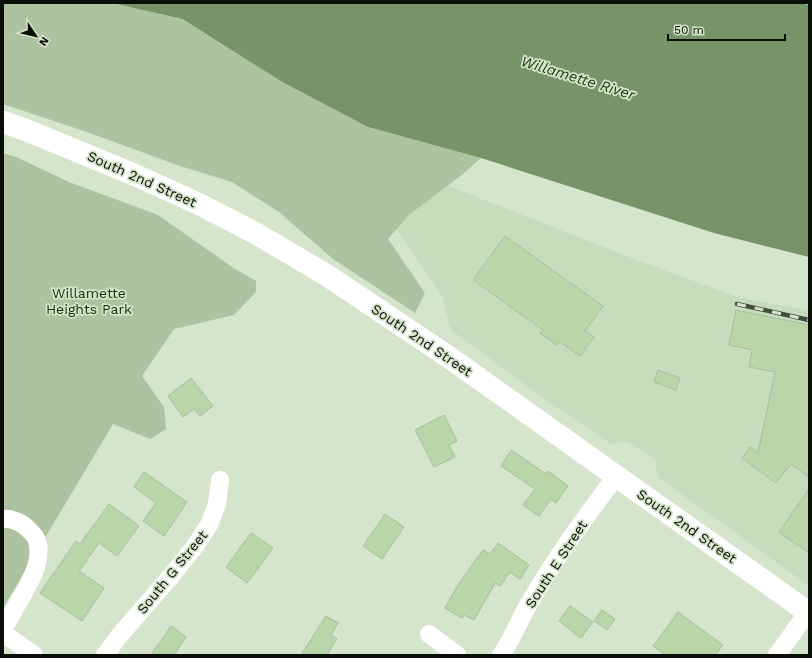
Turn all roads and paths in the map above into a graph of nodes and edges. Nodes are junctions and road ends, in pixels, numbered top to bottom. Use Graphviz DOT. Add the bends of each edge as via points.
graph roads {
  1 [pos="3,122"];
  2 [pos="616,476"];
  3 [pos="220,480"];
  4 [pos="3,519"];
  5 [pos="808,613"];
  6 [pos="3,632"];
  7 [pos="429,634"];
  8 [pos="34,655"];
  9 [pos="105,655"];
  10 [pos="457,655"];
  11 [pos="501,655"];
  12 [pos="777,655"];
  1 -- 2 [label="street, South 2nd Street" via="135,175 257,234 328,276 418,336"];
  2 -- 5 [label="street, South 2nd Street"];
  2 -- 11 [label="street, South E Street" via="562,551"];
  3 -- 9 [label="street, South G Street" via="217,504 209,525 172,575"];
  4 -- 6 [label="street" via="24,524 37,539 39,556 33,574"];
  5 -- 12 [label="street"];
  6 -- 8 [label="street"];
  7 -- 10 [label="street"];
}
